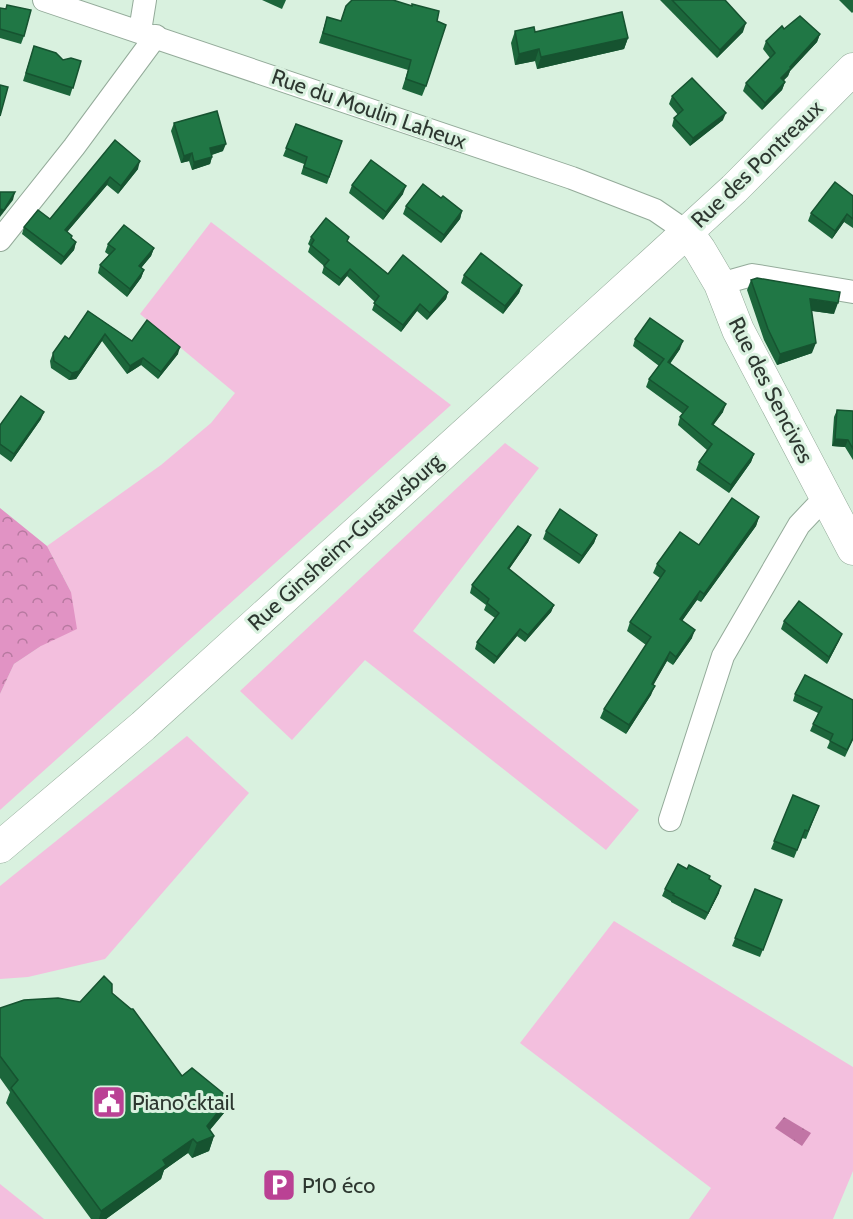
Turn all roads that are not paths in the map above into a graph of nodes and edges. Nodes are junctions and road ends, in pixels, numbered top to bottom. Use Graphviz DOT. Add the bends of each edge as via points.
graph roads {
  1 [pos="44,0"];
  2 [pos="145,0"];
  3 [pos="148,34"];
  4 [pos="853,69"];
  5 [pos="687,232"];
  6 [pos="0,240"];
  7 [pos="720,284"];
  8 [pos="853,292"];
  9 [pos="827,499"];
  10 [pos="853,549"];
  11 [pos="670,820"];
  12 [pos="0,848"];
  1 -- 3 [label="street, Rue du Moulin Laheux"];
  2 -- 3 [label="street"];
  3 -- 5 [label="street, Rue du Moulin Laheux" via="572,178 655,210"];
  3 -- 6 [label="street" via="74,147"];
  4 -- 5 [label="street, Rue des Pontreaux"];
  5 -- 7 [label="street, Rue des Sencives"];
  5 -- 12 [label="street, Rue Ginsheim-Gustavsburg" via="143,726"];
  7 -- 8 [label="street" via="752,275"];
  7 -- 9 [label="street, Rue des Sencives" via="738,330"];
  9 -- 10 [label="street, Rue des Sencives"];
  9 -- 11 [label="street" via="799,525 723,656"];
}
